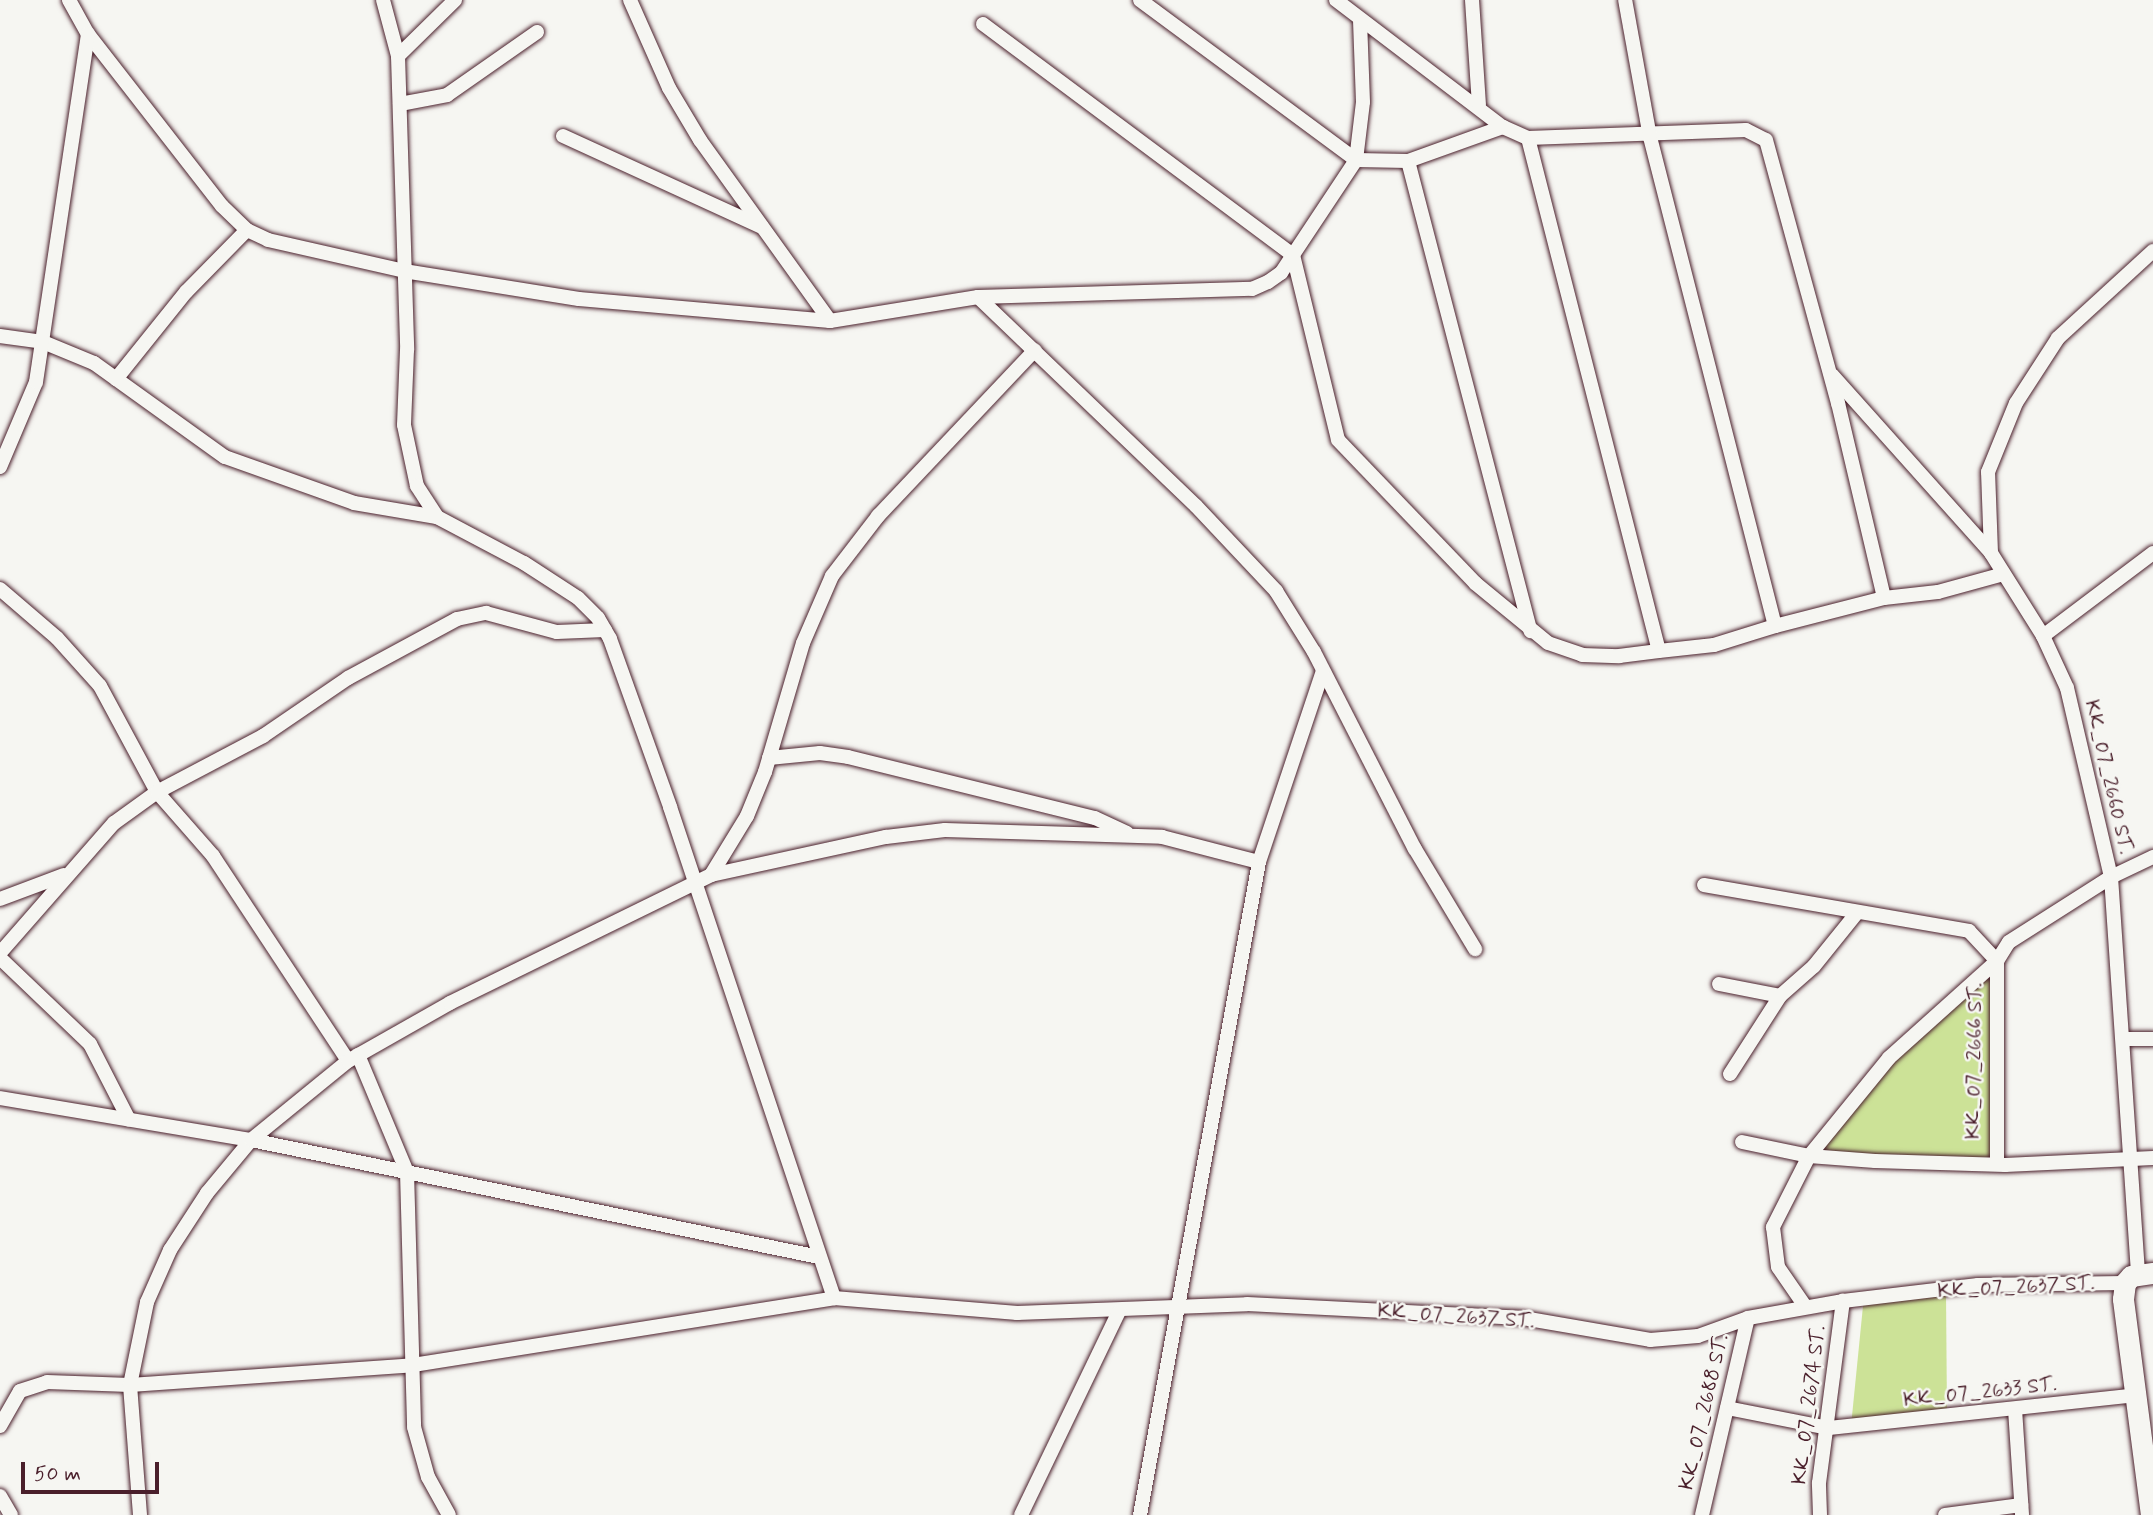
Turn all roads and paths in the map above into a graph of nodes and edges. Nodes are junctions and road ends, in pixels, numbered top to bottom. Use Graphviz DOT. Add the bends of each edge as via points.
graph roads {
  1 [pos="69,0"];
  2 [pos="383,0"];
  3 [pos="455,0"];
  4 [pos="630,0"];
  5 [pos="1140,0"];
  6 [pos="1336,0"];
  7 [pos="1472,0"];
  8 [pos="1625,0"];
  9 [pos="1360,19"];
  10 [pos="983,24"];
  11 [pos="537,32"];
  12 [pos="88,34"];
  13 [pos="398,56"];
  14 [pos="400,104"];
  15 [pos="1479,105"];
  16 [pos="1503,127"];
  17 [pos="563,136"];
  18 [pos="1650,137"];
  19 [pos="1528,138"];
  20 [pos="1356,160"];
  21 [pos="1408,161"];
  22 [pos="762,228"];
  23 [pos="247,230"];
  24 [pos="2153,251"];
  25 [pos="1293,255"];
  26 [pos="404,271"];
  27 [pos="978,297"];
  28 [pos="830,321"];
  29 [pos="0,336"];
  30 [pos="43,342"];
  31 [pos="1035,350"];
  32 [pos="1829,372"];
  33 [pos="116,379"];
  34 [pos="0,467"];
  35 [pos="437,517"];
  36 [pos="1991,553"];
  37 [pos="2153,553"];
  38 [pos="2004,573"];
  39 [pos="0,589"];
  40 [pos="1884,598"];
  41 [pos="1775,626"];
  42 [pos="605,630"];
  43 [pos="1531,633"];
  44 [pos="2043,636"];
  45 [pos="1659,651"];
  46 [pos="1324,671"];
  47 [pos="769,758"];
  48 [pos="157,792"];
  49 [pos="1131,836"];
  50 [pos="2153,857"];
  51 [pos="1259,862"];
  52 [pos="68,873"];
  53 [pos="711,875"];
  54 [pos="2110,877"];
  55 [pos="694,882"];
  56 [pos="1704,885"];
  57 [pos="0,900"];
  58 [pos="1856,914"];
  59 [pos="1475,949"];
  60 [pos="0,956"];
  61 [pos="1997,961"];
  62 [pos="1719,984"];
  63 [pos="1780,996"];
  64 [pos="2123,1039"];
  65 [pos="2153,1039"];
  66 [pos="353,1058"];
  67 [pos="1730,1074"];
  68 [pos="0,1098"];
  69 [pos="129,1120"];
  70 [pos="251,1140"];
  71 [pos="1742,1142"];
  72 [pos="1809,1156"];
  73 [pos="2153,1158"];
  74 [pos="2127,1160"];
  75 [pos="1997,1161"];
  76 [pos="407,1172"];
  77 [pos="820,1257"];
  78 [pos="2138,1276"];
  79 [pos="834,1298"];
  80 [pos="1843,1301"];
  81 [pos="1805,1306"];
  82 [pos="1179,1307"];
  83 [pos="1119,1311"];
  84 [pos="1748,1318"];
  85 [pos="413,1365"];
  86 [pos="130,1385"];
  87 [pos="2136,1395"];
  88 [pos="1727,1408"];
  89 [pos="2015,1409"];
  90 [pos="0,1426"];
  91 [pos="1829,1428"];
  92 [pos="0,1496"];
  93 [pos="2022,1510"];
  94 [pos="11,1515"];
  95 [pos="141,1515"];
  96 [pos="449,1515"];
  97 [pos="1021,1515"];
  98 [pos="1140,1515"];
  99 [pos="1702,1515"];
  100 [pos="1820,1515"];
  101 [pos="1945,1515"];
  102 [pos="2151,1515"];
  1 -- 12 [label="street"];
  2 -- 13 [label="street"];
  3 -- 13 [label="street"];
  4 -- 22 [label="street" via="669,88 699,140"];
  5 -- 20 [label="street"];
  6 -- 9 [label="street"];
  7 -- 15 [label="street"];
  8 -- 18 [label="street"];
  9 -- 15 [label="street"];
  9 -- 20 [label="street" via="1363,102"];
  10 -- 25 [label="street"];
  11 -- 14 [label="street" via="447,95"];
  12 -- 23 [label="street" via="222,206"];
  12 -- 30 [label="street"];
  13 -- 14 [label="street"];
  14 -- 26 [label="street"];
  15 -- 16 [label="street"];
  16 -- 19 [label="street"];
  16 -- 21 [label="street"];
  17 -- 22 [label="street"];
  18 -- 19 [label="street"];
  18 -- 32 [label="street" via="1746,130 1766,140"];
  18 -- 41 [label="street"];
  19 -- 45 [label="street"];
  20 -- 21 [label="street"];
  20 -- 25 [label="street"];
  21 -- 43 [label="street"];
  22 -- 28 [label="street"];
  23 -- 26 [label="street" via="268,240"];
  23 -- 33 [label="street" via="186,292"];
  24 -- 36 [label="street" via="2058,338 2016,403 1988,472"];
  25 -- 27 [label="street" via="1281,273 1252,289"];
  25 -- 43 [label="street" via="1338,440 1475,583"];
  26 -- 28 [label="street" via="579,299"];
  26 -- 35 [label="street" via="407,451 417,486"];
  27 -- 28 [label="street"];
  27 -- 31 [label="street"];
  29 -- 30 [label="street"];
  30 -- 33 [label="street" via="94,363"];
  30 -- 34 [label="street" via="29,405"];
  31 -- 46 [label="street" via="1196,506 1276,591"];
  31 -- 47 [label="street" via="878,516 832,576 803,643"];
  32 -- 36 [label="street, KK_07_2660 ST."];
  32 -- 40 [label="street"];
  33 -- 35 [label="street" via="225,457 354,503"];
  35 -- 42 [label="street" via="578,598"];
  36 -- 38 [label="street, KK_07_2660 ST."];
  37 -- 44 [label="street"];
  38 -- 40 [label="street" via="1938,592"];
  38 -- 44 [label="street, KK_07_2660 ST."];
  39 -- 48 [label="street" via="57,638 100,686"];
  40 -- 41 [label="street"];
  41 -- 45 [label="street" via="1714,645"];
  42 -- 48 [label="street" via="557,632 486,613 457,619 348,678 262,736"];
  42 -- 55 [label="street"];
  43 -- 45 [label="street" via="1582,654"];
  44 -- 54 [label="street, KK_07_2660 ST." via="2067,688"];
  46 -- 51 [label="street"];
  46 -- 59 [label="street" via="1415,849"];
  47 -- 49 [label="street" via="820,753 848,757 1095,818"];
  47 -- 53 [label="street" via="747,816"];
  48 -- 52 [label="street" via="114,823"];
  48 -- 66 [label="street" via="213,856"];
  49 -- 51 [label="street" via="1161,837"];
  49 -- 53 [label="street" via="945,830 886,837"];
  50 -- 54 [label="street"];
  51 -- 82 [label="street"];
  52 -- 57 [label="street"];
  52 -- 60 [label="street"];
  53 -- 55 [label="street"];
  54 -- 61 [label="street" via="2010,942"];
  54 -- 64 [label="street, KK_07_2660 ST."];
  55 -- 66 [label="street" via="450,1003"];
  55 -- 77 [label="street"];
  56 -- 58 [label="street"];
  58 -- 61 [label="street" via="1969,931"];
  58 -- 63 [label="street" via="1815,966"];
  60 -- 69 [label="street" via="90,1044"];
  61 -- 72 [label="street" via="1889,1058"];
  61 -- 75 [label="street, KK_07_2666 ST."];
  62 -- 63 [label="street"];
  63 -- 67 [label="street"];
  64 -- 65 [label="street"];
  64 -- 74 [label="street, KK_07_2660 ST."];
  66 -- 70 [label="street"];
  66 -- 76 [label="street"];
  68 -- 69 [label="street"];
  69 -- 70 [label="street"];
  70 -- 76 [label="street"];
  70 -- 86 [label="street" via="207,1193 170,1250 147,1302"];
  71 -- 72 [label="street"];
  72 -- 75 [label="street"];
  72 -- 81 [label="street" via="1773,1227 1778,1266"];
  73 -- 74 [label="street"];
  74 -- 75 [label="street" via="2005,1165"];
  74 -- 78 [label="street, KK_07_2660 ST."];
  76 -- 77 [label="street"];
  76 -- 85 [label="street"];
  77 -- 79 [label="street"];
  78 -- 80 [label="street, KK_07_2637 ST." via="1978,1285"];
  78 -- 87 [label="street"];
  79 -- 83 [label="street, KK_07_2637 ST." via="1017,1313"];
  79 -- 85 [label="street, KK_07_2637 ST."];
  80 -- 81 [label="street, KK_07_2637 ST."];
  80 -- 91 [label="street, KK_07_2674 ST."];
  81 -- 84 [label="street, KK_07_2637 ST."];
  82 -- 83 [label="street, KK_07_2637 ST."];
  82 -- 84 [label="street, KK_07_2637 ST." via="1247,1304 1523,1318 1650,1340 1698,1336"];
  82 -- 98 [label="street"];
  83 -- 97 [label="street"];
  84 -- 88 [label="street, KK_07_2688 ST."];
  85 -- 86 [label="street, KK_07_2637 ST."];
  85 -- 96 [label="street" via="414,1427 428,1477"];
  86 -- 90 [label="street, KK_07_2637 ST." via="32,1385 20,1391"];
  86 -- 95 [label="street"];
  87 -- 89 [label="street, KK_07_2633 ST."];
  87 -- 102 [label="street"];
  88 -- 91 [label="street, KK_07_2633 ST."];
  88 -- 99 [label="street, KK_07_2688 ST."];
  89 -- 91 [label="street, KK_07_2633 ST."];
  89 -- 93 [label="street"];
  91 -- 100 [label="street, KK_07_2674 ST." via="1819,1483"];
  92 -- 94 [label="street"];
  93 -- 101 [label="street"];
}
